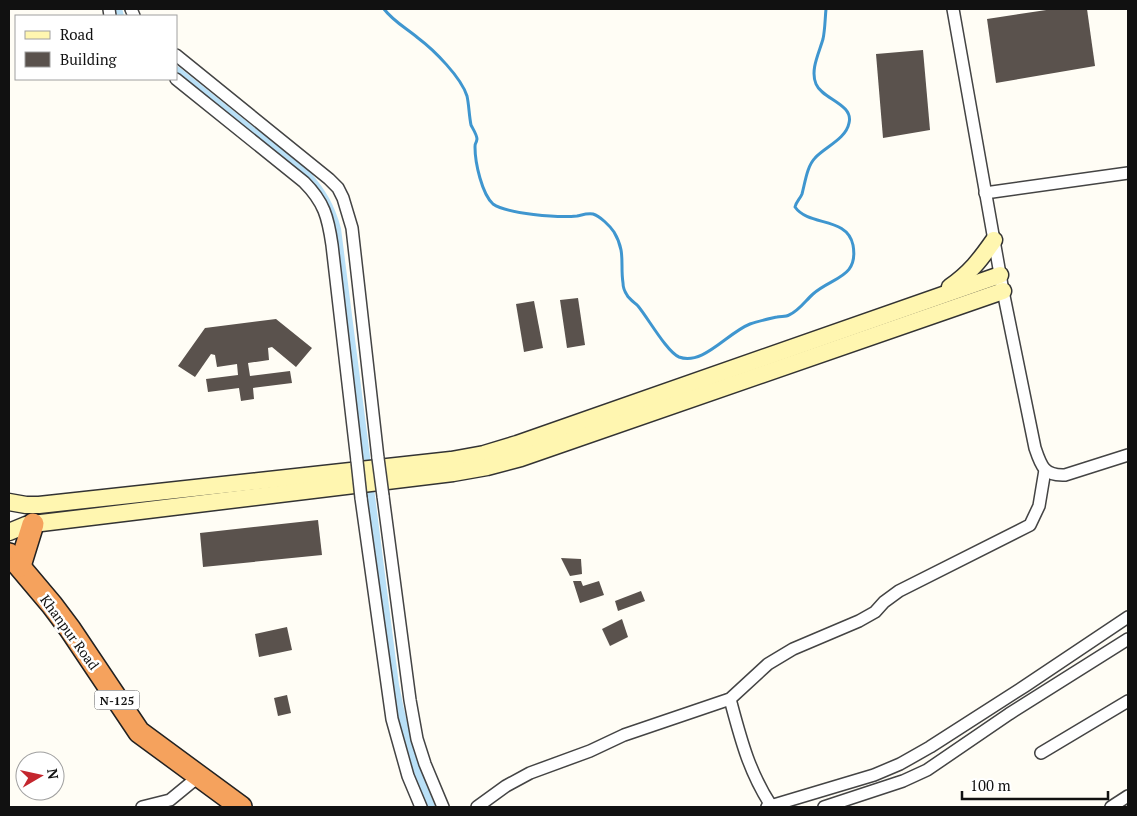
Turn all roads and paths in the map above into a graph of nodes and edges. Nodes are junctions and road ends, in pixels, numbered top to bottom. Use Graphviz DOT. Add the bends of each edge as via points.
graph roads {
  1 [pos="953,9"];
  2 [pos="178,57"];
  3 [pos="177,80"];
  4 [pos="1128,173"];
  5 [pos="985,193"];
  6 [pos="994,240"];
  7 [pos="1001,283"];
  8 [pos="936,297"];
  9 [pos="1128,455"];
  10 [pos="1045,470"];
  11 [pos="13,503"];
  12 [pos="20,528"];
  13 [pos="14,560"];
  14 [pos="1128,617"];
  15 [pos="1128,639"];
  16 [pos="730,700"];
  17 [pos="1128,701"];
  18 [pos="1041,753"];
  19 [pos="198,777"];
  20 [pos="1128,796"];
  21 [pos="142,807"];
  22 [pos="241,807"];
  23 [pos="421,807"];
  24 [pos="443,807"];
  25 [pos="477,807"];
  26 [pos="770,807"];
  27 [pos="824,807"];
  28 [pos="1111,807"];
  1 -- 5 [label="street"];
  2 -- 24 [label="street, bridge" via="329,179 343,198 352,228 410,700 417,739"];
  3 -- 23 [label="street, bridge" via="304,182 317,195 327,218 392,719 408,776"];
  4 -- 5 [label="street"];
  5 -- 6 [label="street"];
  6 -- 7 [label="street"];
  6 -- 8 [label="street" via="964,278"];
  7 -- 8 [label="street"];
  7 -- 10 [label="street" via="1034,448"];
  7 -- 12 [label="street" via="521,458 486,467"];
  8 -- 11 [label="street" via="484,454 39,505"];
  9 -- 10 [label="street" via="1065,475 1054,475"];
  10 -- 16 [label="street" via="1039,506 1030,525 899,592 859,621 793,649 768,664"];
  11 -- 12 [label="street"];
  12 -- 13 [label="highway"];
  13 -- 19 [label="highway, Khanpur Road / N-125" via="70,629 139,732"];
  14 -- 26 [label="street" via="900,764"];
  15 -- 27 [label="street" via="927,770"];
  16 -- 25 [label="street" via="624,735 530,773"];
  16 -- 26 [label="street" via="747,760"];
  17 -- 18 [label="street"];
  19 -- 21 [label="street" via="170,800"];
  19 -- 22 [label="highway, Khanpur Road / N-125"];
  20 -- 28 [label="street"];
}
